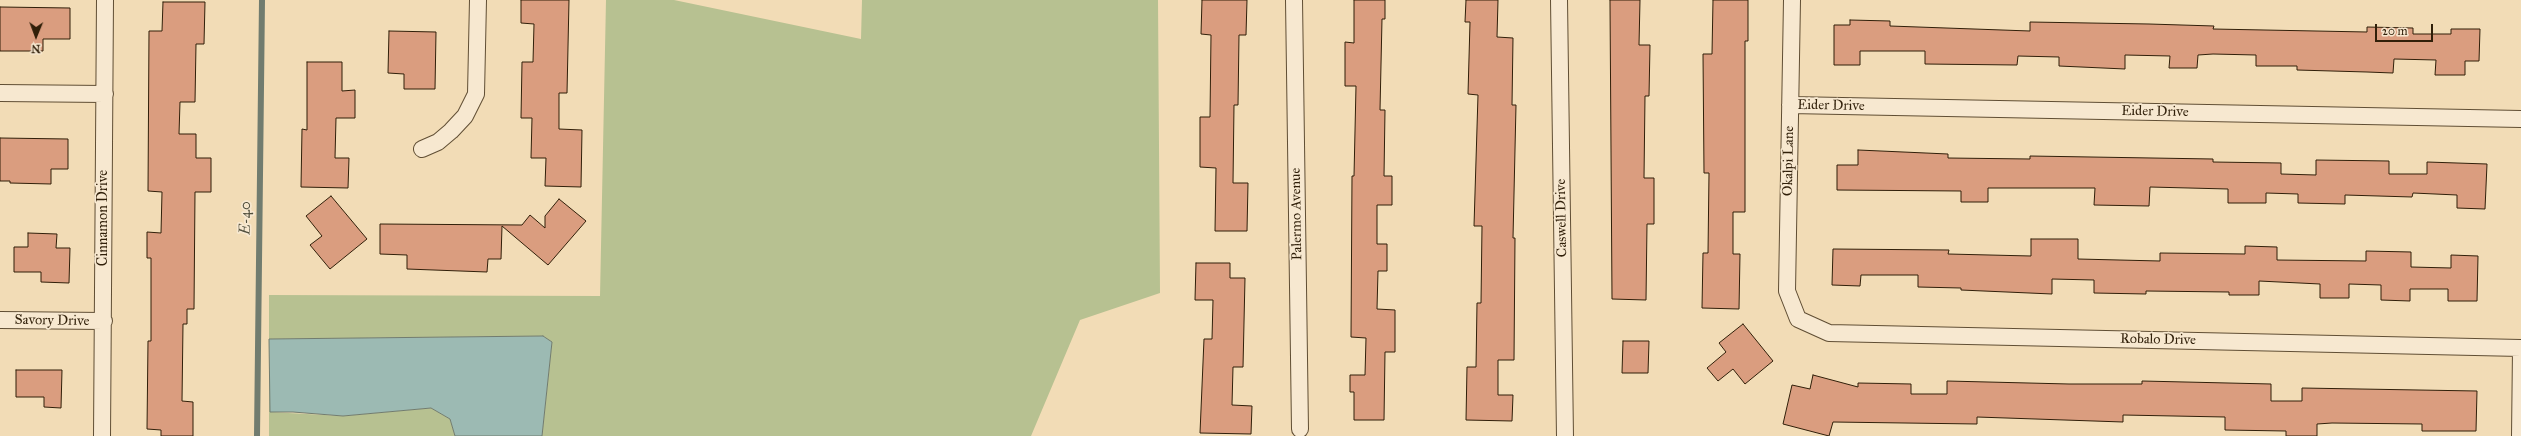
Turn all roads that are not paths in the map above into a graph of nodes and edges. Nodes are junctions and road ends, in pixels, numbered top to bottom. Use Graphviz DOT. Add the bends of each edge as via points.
graph roads {
  1 [pos="106,0"];
  2 [pos="478,0"];
  3 [pos="1294,0"];
  4 [pos="1559,0"];
  5 [pos="1792,0"];
  6 [pos="0,93"];
  7 [pos="104,94"];
  8 [pos="1790,105"];
  9 [pos="2521,119"];
  10 [pos="422,149"];
  11 [pos="0,320"];
  12 [pos="1798,320"];
  13 [pos="104,322"];
  14 [pos="2521,348"];
  15 [pos="1300,429"];
  16 [pos="102,436"];
  17 [pos="1565,436"];
  18 [pos="2520,436"];
  1 -- 7 [label="street, Cinnamon Drive"];
  2 -- 10 [label="street" via="476,94 465,116 451,131 438,142"];
  3 -- 15 [label="street, Palermo Avenue"];
  4 -- 17 [label="street, Caswell Drive"];
  5 -- 8 [label="street, Okalpi Lane"];
  6 -- 7 [label="street"];
  7 -- 13 [label="street, Cinnamon Drive"];
  8 -- 9 [label="street, Eider Drive"];
  8 -- 12 [label="street, Okalpi Lane" via="1787,291"];
  11 -- 13 [label="street, Savory Drive"];
  12 -- 14 [label="street, Robalo Drive" via="1829,333"];
  13 -- 16 [label="street, Cinnamon Drive"];
  14 -- 18 [label="street"];
}
